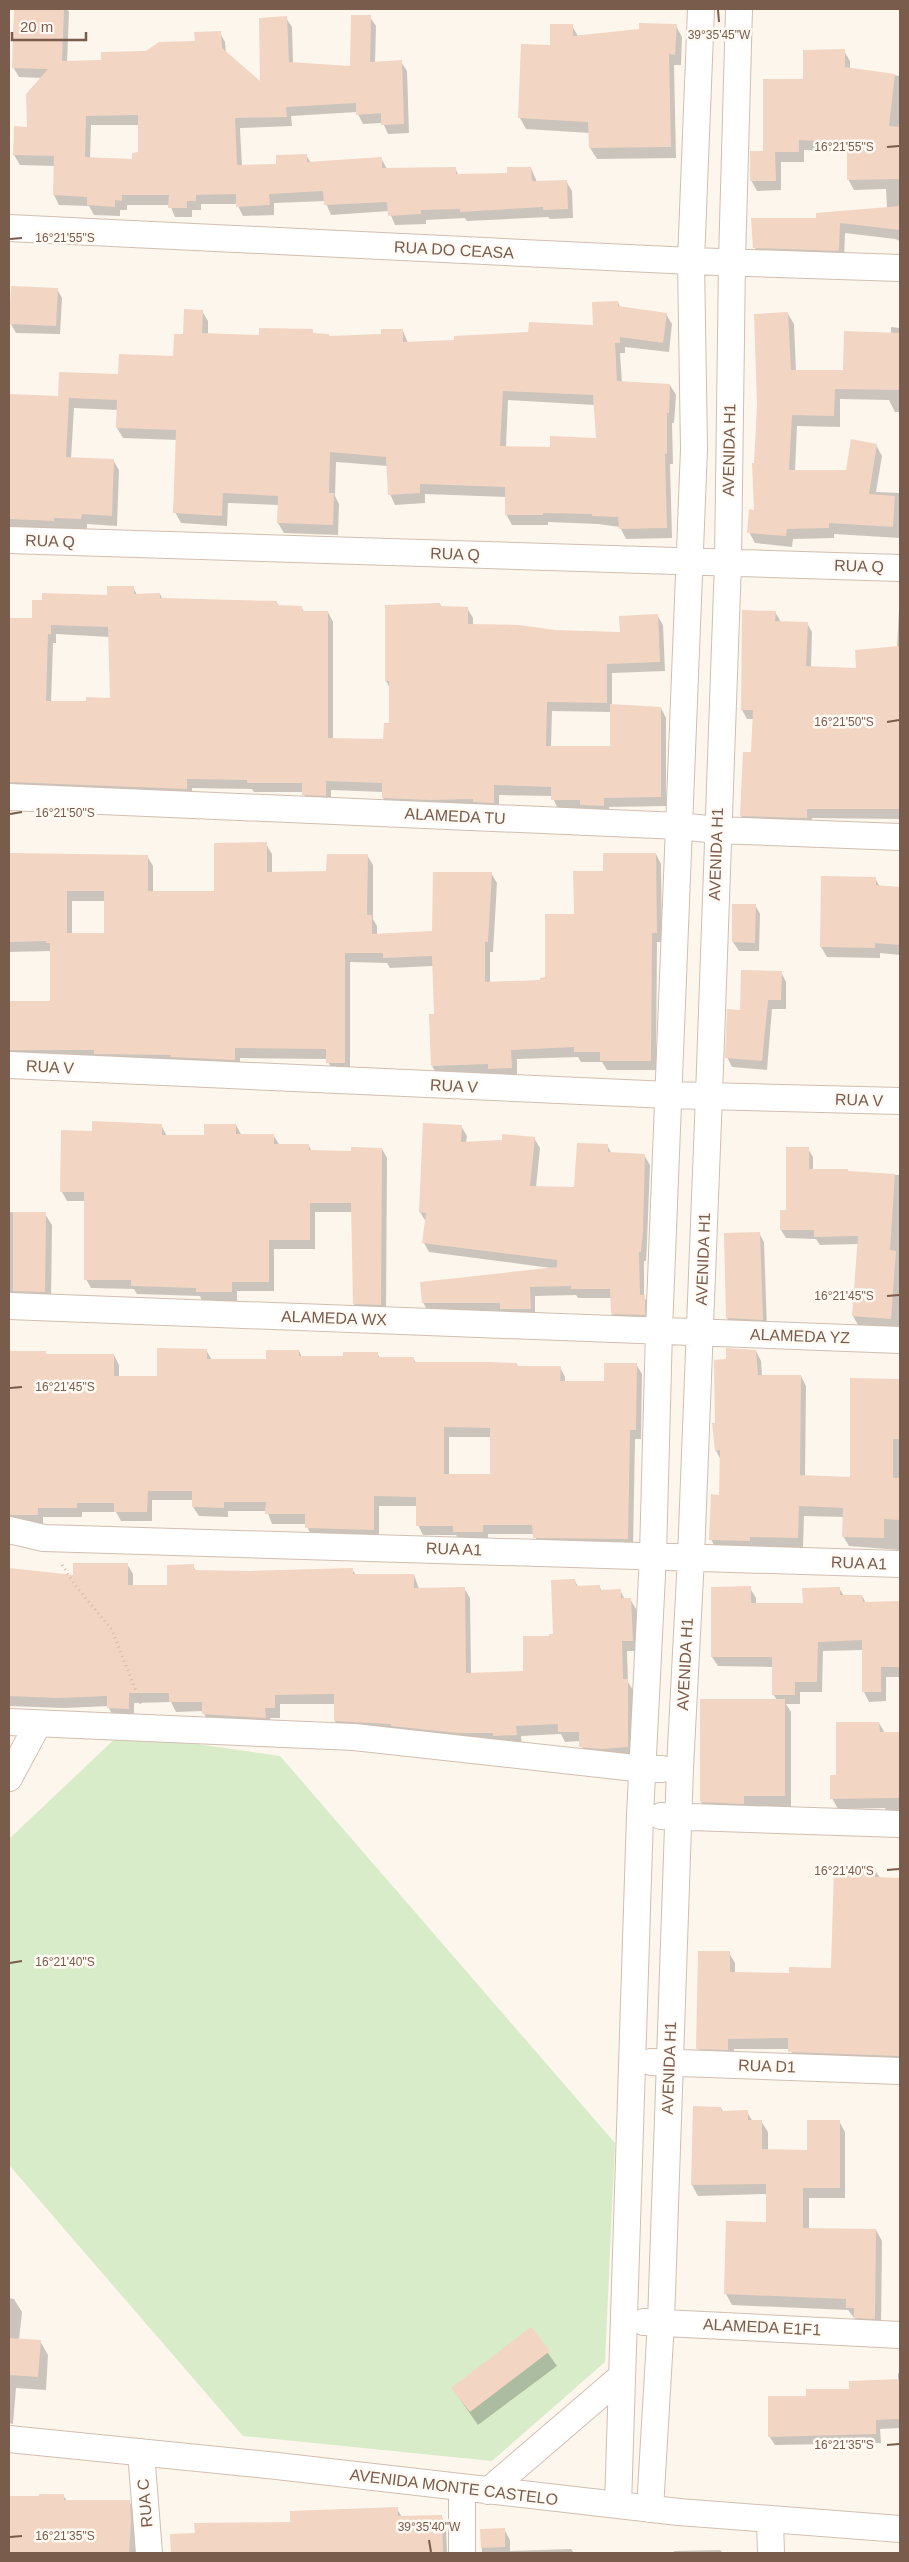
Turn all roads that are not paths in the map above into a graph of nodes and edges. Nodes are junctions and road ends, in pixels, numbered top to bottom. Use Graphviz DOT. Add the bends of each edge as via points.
graph roads {
  1 [pos="701,9"];
  2 [pos="739,9"];
  3 [pos="9,228"];
  4 [pos="691,261"];
  5 [pos="732,261"];
  6 [pos="900,268"];
  7 [pos="9,540"];
  8 [pos="688,561"];
  9 [pos="728,562"];
  10 [pos="900,568"];
  11 [pos="9,797"];
  12 [pos="679,826"];
  13 [pos="717,830"];
  14 [pos="900,836"];
  15 [pos="9,1066"];
  16 [pos="669,1096"];
  17 [pos="709,1096"];
  18 [pos="900,1102"];
  19 [pos="9,1306"];
  20 [pos="659,1330"];
  21 [pos="700,1331"];
  22 [pos="900,1340"];
  23 [pos="9,1530"];
  24 [pos="653,1555"];
  25 [pos="691,1557"];
  26 [pos="900,1564"];
  27 [pos="9,1722"];
  28 [pos="38,1724"];
  29 [pos="680,1768"];
  30 [pos="644,1769"];
  31 [pos="9,1778"];
  32 [pos="640,1815"];
  33 [pos="679,1817"];
  34 [pos="900,1824"];
  35 [pos="634,2061"];
  36 [pos="669,2062"];
  37 [pos="900,2072"];
  38 [pos="623,2322"];
  39 [pos="661,2322"];
  40 [pos="900,2334"];
  41 [pos="622,2376"];
  42 [pos="9,2439"];
  43 [pos="141,2452"];
  44 [pos="462,2487"];
  45 [pos="488,2490"];
  46 [pos="618,2505"];
  47 [pos="650,2509"];
  48 [pos="770,2521"];
  49 [pos="900,2529"];
  50 [pos="149,2553"];
  51 [pos="462,2553"];
  52 [pos="771,2553"];
  1 -- 4 [label="street"];
  2 -- 5 [label="street, AVENIDA H1"];
  3 -- 4 [label="street, RUA DO CEASA"];
  4 -- 5 [label="street, RUA DO CEASA"];
  4 -- 8 [label="street" via="694,449"];
  5 -- 6 [label="street, RUA DO CEASA"];
  5 -- 9 [label="street, AVENIDA H1"];
  7 -- 8 [label="street, RUA Q"];
  8 -- 9 [label="street, RUA Q"];
  8 -- 12 [label="street"];
  9 -- 10 [label="street, RUA Q"];
  9 -- 13 [label="street, AVENIDA H1"];
  11 -- 12 [label="street, ALAMEDA TU"];
  12 -- 13 [label="street, ALAMEDA TU"];
  12 -- 16 [label="street"];
  13 -- 14 [label="street, ALAMEDA TU"];
  13 -- 17 [label="street, AVENIDA H1"];
  15 -- 16 [label="street, RUA V"];
  16 -- 17 [label="street, RUA V"];
  16 -- 20 [label="street"];
  17 -- 18 [label="street, RUA V"];
  17 -- 21 [label="street, AVENIDA H1"];
  19 -- 20 [label="street, ALAMEDA WX"];
  20 -- 21 [label="street, ALAMEDA WX"];
  20 -- 24 [label="street"];
  21 -- 22 [label="street, ALAMEDA YZ"];
  21 -- 25 [label="street, AVENIDA H1"];
  23 -- 24 [label="street, RUA A1" via="44,1538"];
  24 -- 25 [label="street, RUA A1"];
  24 -- 30 [label="street"];
  25 -- 26 [label="street, RUA A1"];
  25 -- 29 [label="street, AVENIDA H1"];
  27 -- 28 [label="street"];
  28 -- 30 [label="street" via="354,1737"];
  28 -- 31 [label="street"];
  29 -- 30 [label="street"];
  29 -- 33 [label="street, AVENIDA H1"];
  30 -- 32 [label="street"];
  32 -- 33 [label="street"];
  32 -- 35 [label="street"];
  33 -- 34 [label="street"];
  33 -- 36 [label="street, AVENIDA H1"];
  35 -- 36 [label="street, RUA D1"];
  35 -- 38 [label="street"];
  36 -- 37 [label="street, RUA D1"];
  36 -- 39 [label="street, AVENIDA H1"];
  38 -- 39 [label="street, ALAMEDA E1F1"];
  38 -- 41 [label="street"];
  39 -- 40 [label="street, ALAMEDA E1F1"];
  39 -- 47 [label="street, AVENIDA H1"];
  41 -- 45 [label="street"];
  41 -- 46 [label="street"];
  42 -- 43 [label="street, AVENIDA MONTE CASTELO"];
  43 -- 44 [label="street, AVENIDA MONTE CASTELO"];
  43 -- 50 [label="street, RUA C"];
  44 -- 45 [label="street, AVENIDA MONTE CASTELO"];
  44 -- 51 [label="street"];
  45 -- 46 [label="street, AVENIDA MONTE CASTELO"];
  46 -- 47 [label="street, AVENIDA MONTE CASTELO"];
  47 -- 48 [label="street, AVENIDA MONTE CASTELO"];
  48 -- 49 [label="street, AVENIDA MONTE CASTELO"];
  48 -- 52 [label="street"];
}
